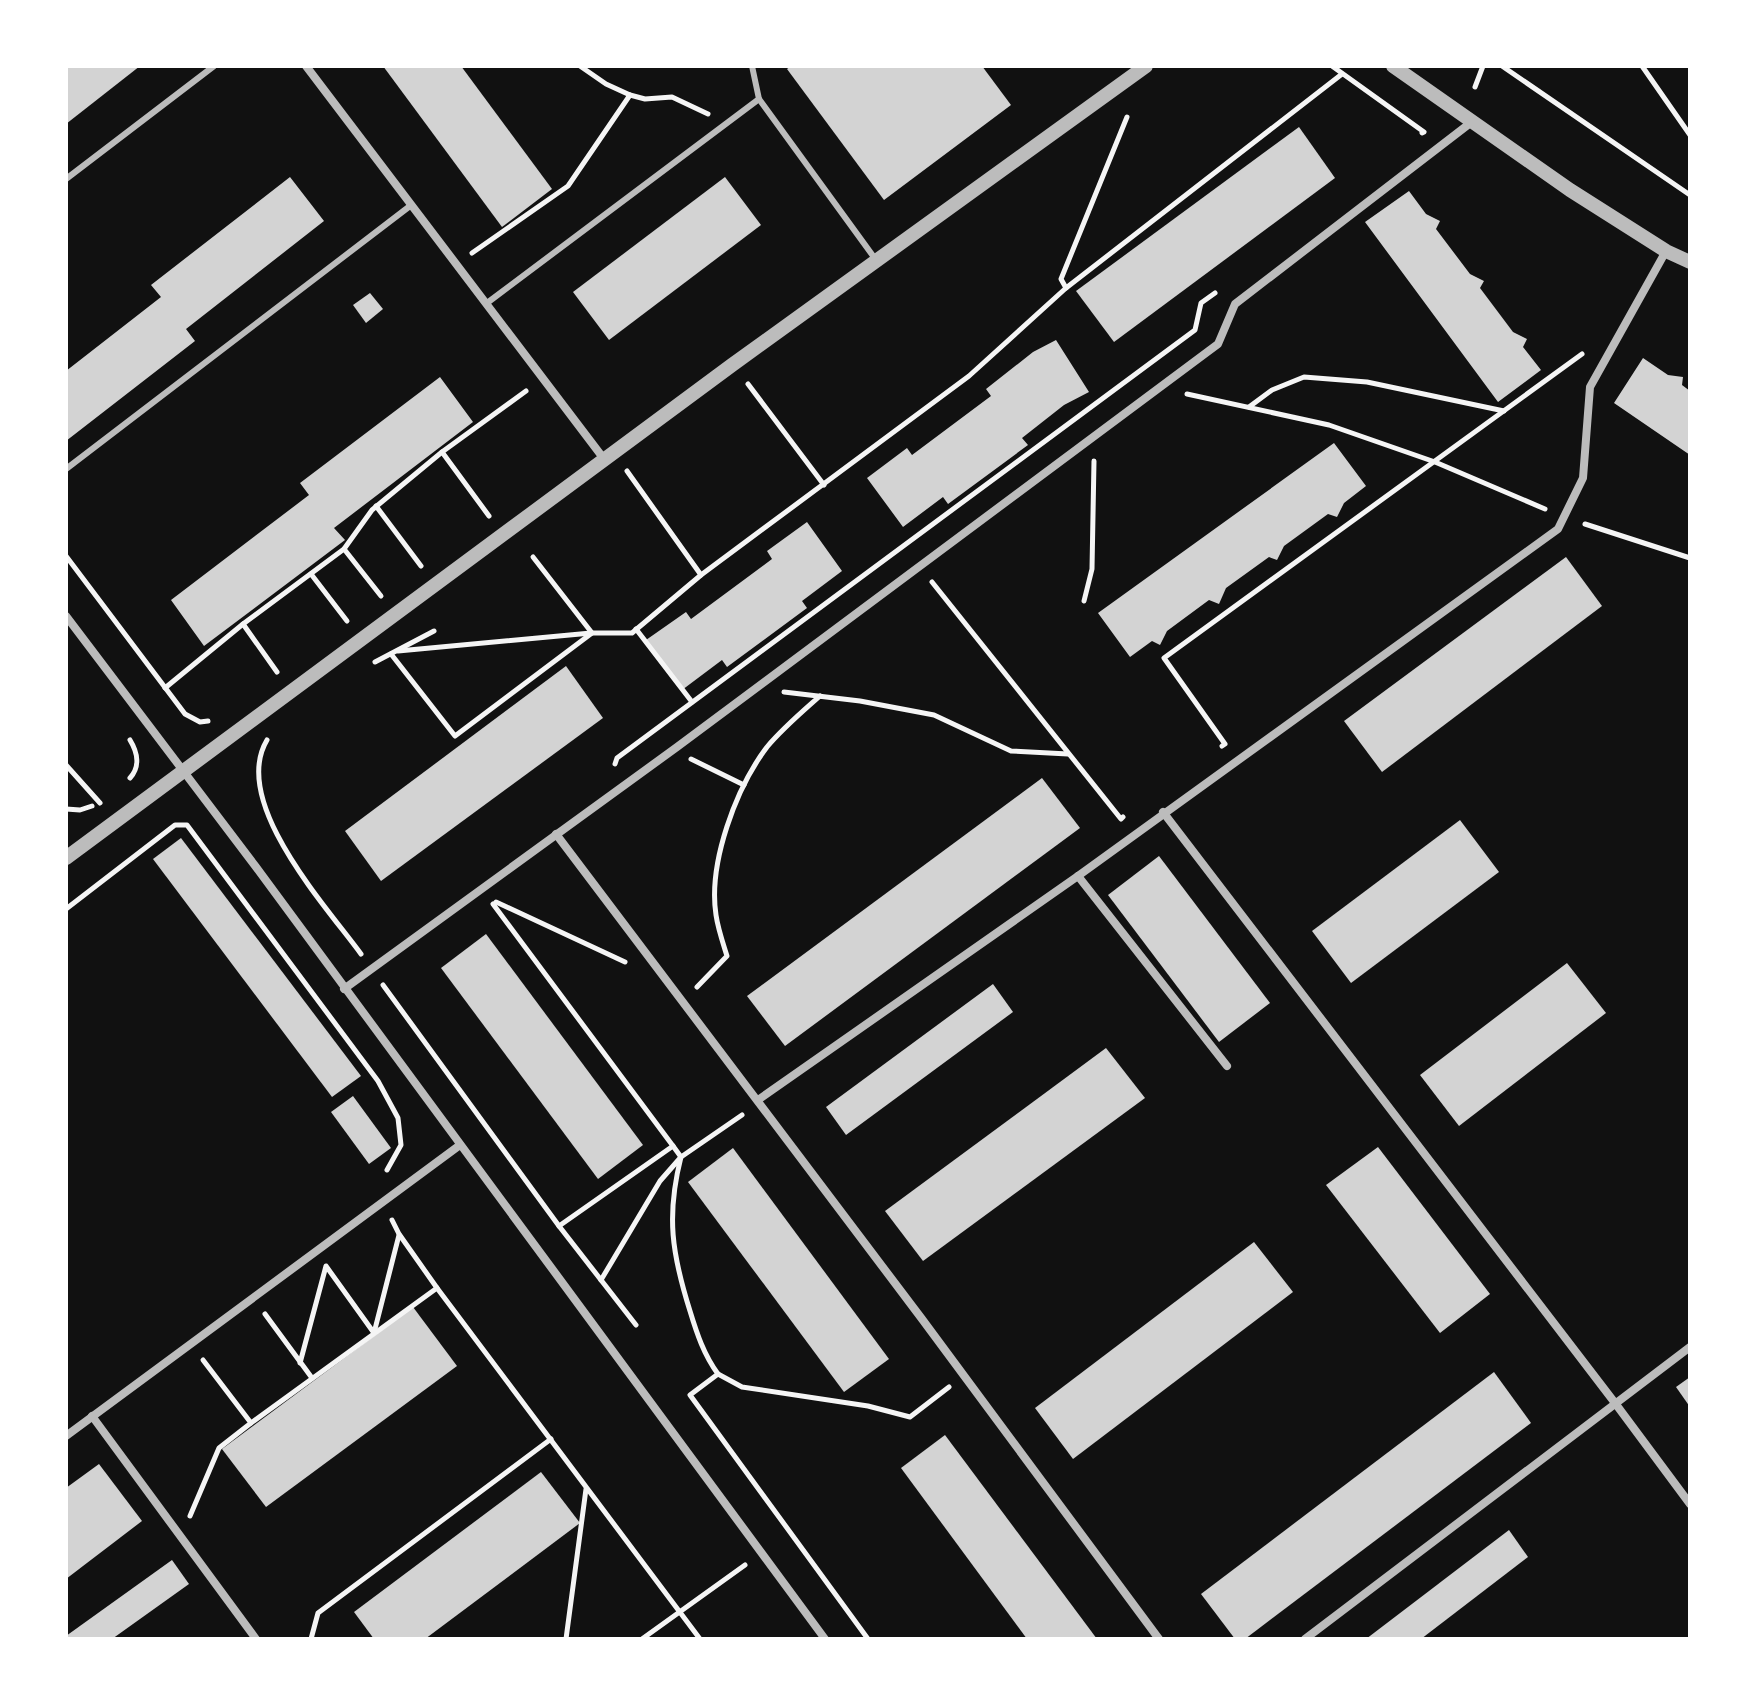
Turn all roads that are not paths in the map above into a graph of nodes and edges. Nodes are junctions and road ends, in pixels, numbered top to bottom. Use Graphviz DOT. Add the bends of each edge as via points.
graph roads {
  1 [pos="214,66"];
  2 [pos="306,66"];
  3 [pos="752,66"];
  4 [pos="1146,66"];
  5 [pos="1393,66"];
  6 [pos="759,99"];
  7 [pos="1473,121"];
  8 [pos="66,179"];
  9 [pos="410,206"];
  10 [pos="1666,251"];
  11 [pos="876,260"];
  12 [pos="1690,262"];
  13 [pos="487,303"];
  14 [pos="604,459"];
  15 [pos="66,469"];
  16 [pos="66,616"];
  17 [pos="184,771"];
  18 [pos="1163,812"];
  19 [pos="556,834"];
  20 [pos="66,858"];
  21 [pos="1078,876"];
  22 [pos="344,989"];
  23 [pos="1227,1066"];
  24 [pos="758,1100"];
  25 [pos="460,1145"];
  26 [pos="1690,1347"];
  27 [pos="1615,1403"];
  28 [pos="92,1416"];
  29 [pos="66,1436"];
  30 [pos="1690,1504"];
  31 [pos="256,1639"];
  32 [pos="825,1639"];
  33 [pos="1159,1639"];
  34 [pos="1305,1639"];
  1 -- 8 [label="lane"];
  2 -- 9 [label="street"];
  3 -- 6 [label="lane"];
  4 -- 11 [label="street"];
  5 -- 7 [label="street"];
  6 -- 11 [label="lane"];
  6 -- 13 [label="lane"];
  7 -- 10 [label="street"];
  7 -- 19 [label="street" via="1235,304 1218,344"];
  9 -- 13 [label="street"];
  9 -- 15 [label="lane"];
  10 -- 12 [label="street"];
  10 -- 18 [label="street" via="1590,387 1583,478 1558,529"];
  11 -- 14 [label="street"];
  13 -- 14 [label="street"];
  14 -- 17 [label="street"];
  16 -- 17 [label="street"];
  17 -- 20 [label="street"];
  17 -- 22 [label="street"];
  18 -- 21 [label="street"];
  18 -- 27 [label="street"];
  19 -- 22 [label="street"];
  19 -- 24 [label="street"];
  21 -- 23 [label="street"];
  21 -- 24 [label="street"];
  22 -- 25 [label="street"];
  24 -- 33 [label="street"];
  25 -- 28 [label="street"];
  25 -- 32 [label="street"];
  26 -- 27 [label="street"];
  27 -- 30 [label="street"];
  27 -- 34 [label="street"];
  28 -- 29 [label="street"];
  28 -- 31 [label="street"];
}
